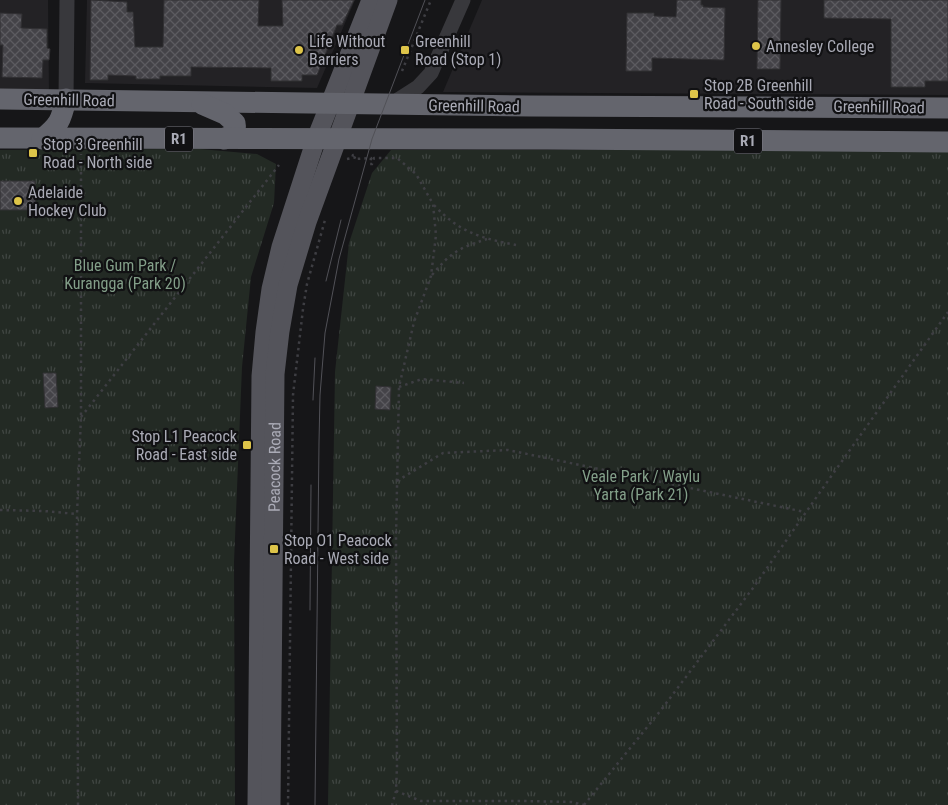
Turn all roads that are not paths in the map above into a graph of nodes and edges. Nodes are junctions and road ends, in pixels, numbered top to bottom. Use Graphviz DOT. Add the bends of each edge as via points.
graph roads {
  1 [pos="67,0"];
  2 [pos="371,0"];
  3 [pos="388,0"];
  4 [pos="463,0"];
  5 [pos="0,99"];
  6 [pos="66,100"];
  7 [pos="197,102"];
  8 [pos="340,104"];
  9 [pos="391,104"];
  10 [pos="530,106"];
  11 [pos="948,108"];
  12 [pos="0,138"];
  13 [pos="42,139"];
  14 [pos="224,139"];
  15 [pos="316,139"];
  16 [pos="337,139"];
  17 [pos="547,139"];
  18 [pos="948,142"];
  19 [pos="257,805"];
  20 [pos="271,805"];
  1 -- 6 [label="street"];
  2 -- 8 [label="main road"];
  3 -- 8 [label="main road"];
  4 -- 9 [label="street" via="424,82"];
  5 -- 6 [label="highway, Greenhill Road / R1"];
  6 -- 7 [label="highway, Greenhill Road / R1"];
  6 -- 13 [label="highway" via="62,117"];
  7 -- 8 [label="highway, Greenhill Road / R1"];
  7 -- 14 [label="highway" via="225,114 235,123 234,133"];
  8 -- 9 [label="highway, Greenhill Road / R1"];
  8 -- 15 [label="main road, Peacock Road"];
  8 -- 16 [label="main road, Peacock Road"];
  9 -- 10 [label="highway, Greenhill Road / R1"];
  10 -- 11 [label="highway, Greenhill Road / R1"];
  10 -- 17 [label="highway" via="525,120"];
  12 -- 13 [label="highway, Greenhill Road / R1"];
  13 -- 14 [label="highway, Greenhill Road / R1"];
  14 -- 15 [label="highway, Greenhill Road / R1"];
  15 -- 16 [label="highway, Greenhill Road / R1"];
  15 -- 19 [label="main road, Peacock Road" via="271,289 261,376"];
  16 -- 17 [label="highway, Greenhill Road / R1"];
  16 -- 20 [label="main road, Peacock Road" via="288,285 274,374"];
  17 -- 18 [label="highway, Greenhill Road / R1"];
}
